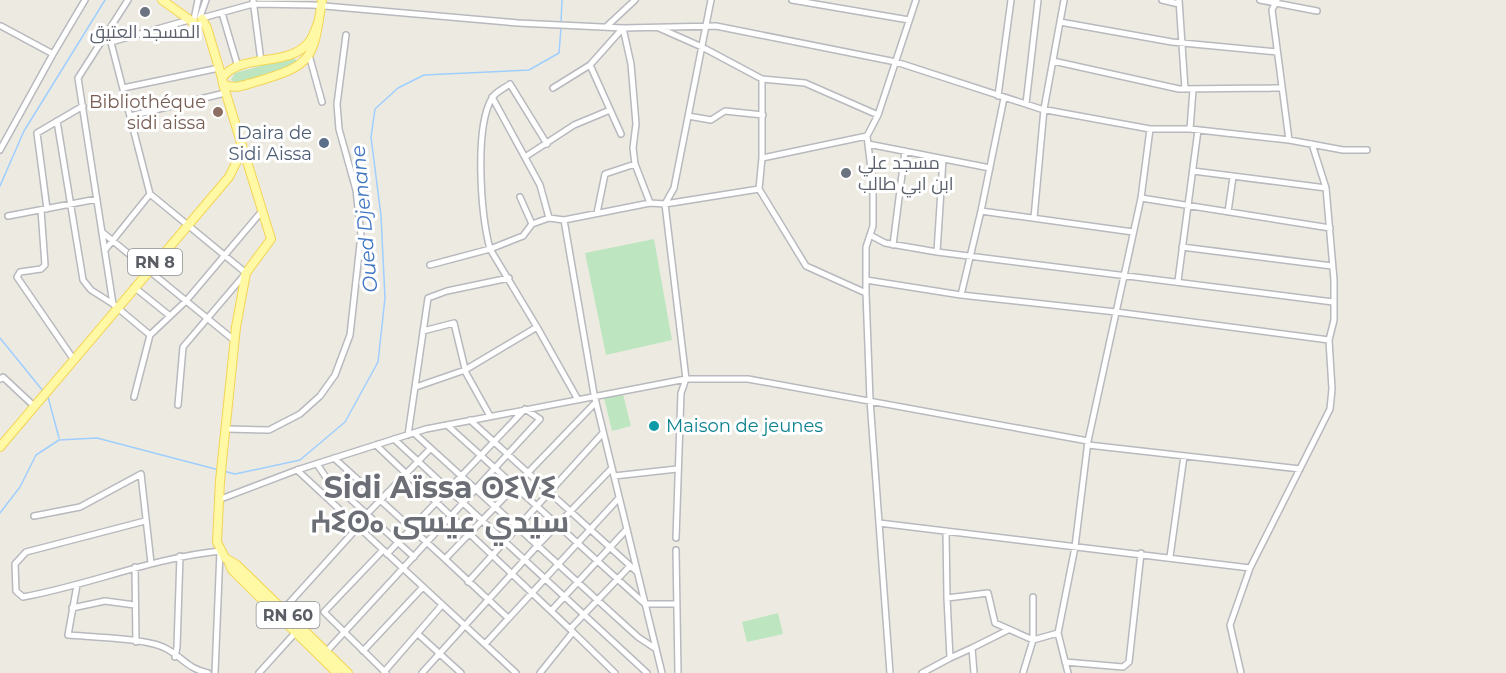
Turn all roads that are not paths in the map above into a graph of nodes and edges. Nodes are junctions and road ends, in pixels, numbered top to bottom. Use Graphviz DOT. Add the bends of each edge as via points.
graph roads {
  1 [pos="85,0"];
  2 [pos="128,0"];
  3 [pos="162,0"];
  4 [pos="198,0"];
  5 [pos="206,0"];
  6 [pos="635,0"];
  7 [pos="711,0"];
  8 [pos="792,0"];
  9 [pos="916,0"];
  10 [pos="1011,0"];
  11 [pos="1038,0"];
  12 [pos="1064,0"];
  13 [pos="1162,0"];
  14 [pos="1260,0"];
  15 [pos="1275,1"];
  16 [pos="253,2"];
  17 [pos="1179,2"];
  18 [pos="322,3"];
  19 [pos="1317,11"];
  20 [pos="222,13"];
  21 [pos="195,18"];
  22 [pos="319,20"];
  23 [pos="909,20"];
  24 [pos="1060,22"];
  25 [pos="1,26"];
  26 [pos="706,26"];
  27 [pos="606,27"];
  28 [pos="657,27"];
  29 [pos="623,28"];
  30 [pos="108,30"];
  31 [pos="346,36"];
  32 [pos="111,42"];
  33 [pos="1181,43"];
  34 [pos="702,47"];
  35 [pos="1277,52"];
  36 [pos="214,53"];
  37 [pos="53,54"];
  38 [pos="293,54"];
  39 [pos="309,55"];
  40 [pos="1053,61"];
  41 [pos="261,62"];
  42 [pos="896,62"];
  43 [pos="590,65"];
  44 [pos="219,68"];
  45 [pos="235,68"];
  46 [pos="297,69"];
  47 [pos="762,79"];
  48 [pos="223,85"];
  49 [pos="238,86"];
  50 [pos="123,88"];
  51 [pos="553,88"];
  52 [pos="1282,88"];
  53 [pos="1185,89"];
  54 [pos="1193,90"];
  55 [pos="492,97"];
  56 [pos="1001,97"];
  57 [pos="322,102"];
  58 [pos="1026,104"];
  59 [pos="82,106"];
  60 [pos="229,106"];
  61 [pos="1044,109"];
  62 [pos="610,110"];
  63 [pos="763,115"];
  64 [pos="878,115"];
  65 [pos="130,116"];
  66 [pos="688,116"];
  67 [pos="57,121"];
  68 [pos="1150,129"];
  69 [pos="1190,129"];
  70 [pos="1198,130"];
  71 [pos="621,134"];
  72 [pos="867,136"];
  73 [pos="240,139"];
  74 [pos="1289,140"];
  75 [pos="547,144"];
  76 [pos="868,144"];
  77 [pos="1312,144"];
  78 [pos="0,150"];
  79 [pos="1367,150"];
  80 [pos="905,151"];
  81 [pos="525,157"];
  82 [pos="762,158"];
  83 [pos="943,159"];
  84 [pos="635,164"];
  85 [pos="990,168"];
  86 [pos="1193,171"];
  87 [pos="1233,177"];
  88 [pos="1326,188"];
  89 [pos="759,189"];
  90 [pos="150,194"];
  91 [pos="520,197"];
  92 [pos="1141,198"];
  93 [pos="97,199"];
  94 [pos="650,203"];
  95 [pos="72,204"];
  96 [pos="665,204"];
  97 [pos="1187,205"];
  98 [pos="44,209"];
  99 [pos="263,210"];
  100 [pos="981,211"];
  101 [pos="1228,212"];
  102 [pos="597,213"];
  103 [pos="8,216"];
  104 [pos="549,218"];
  105 [pos="1034,218"];
  106 [pos="564,220"];
  107 [pos="188,224"];
  108 [pos="532,224"];
  109 [pos="1330,228"];
  110 [pos="102,232"];
  111 [pos="1133,232"];
  112 [pos="870,235"];
  113 [pos="112,240"];
  114 [pos="893,245"];
  115 [pos="1182,247"];
  116 [pos="490,249"];
  117 [pos="105,250"];
  118 [pos="937,252"];
  119 [pos="225,255"];
  120 [pos="972,255"];
  121 [pos="254,261"];
  122 [pos="430,265"];
  123 [pos="1332,266"];
  124 [pos="149,270"];
  125 [pos="246,273"];
  126 [pos="1124,274"];
  127 [pos="508,278"];
  128 [pos="866,280"];
  129 [pos="1178,281"];
  130 [pos="134,287"];
  131 [pos="866,293"];
  132 [pos="961,295"];
  133 [pos="186,301"];
  134 [pos="1332,302"];
  135 [pos="116,306"];
  136 [pos="1116,312"];
  137 [pos="170,316"];
  138 [pos="208,318"];
  139 [pos="537,327"];
  140 [pos="423,331"];
  141 [pos="150,335"];
  142 [pos="236,340"];
  143 [pos="1329,340"];
  144 [pos="74,360"];
  145 [pos="465,370"];
  146 [pos="0,379"];
  147 [pos="686,379"];
  148 [pos="416,387"];
  149 [pos="594,394"];
  150 [pos="134,397"];
  151 [pos="577,398"];
  152 [pos="870,400"];
  153 [pos="596,402"];
  154 [pos="36,404"];
  155 [pos="178,405"];
  156 [pos="525,409"];
  157 [pos="490,416"];
  158 [pos="470,420"];
  159 [pos="447,425"];
  160 [pos="227,429"];
  161 [pos="603,433"];
  162 [pos="411,434"];
  163 [pos="394,439"];
  164 [pos="494,442"];
  165 [pos="1088,443"];
  166 [pos="376,445"];
  167 [pos="0,447"];
  168 [pos="430,448"];
  169 [pos="481,456"];
  170 [pos="508,456"];
  171 [pos="1184,456"];
  172 [pos="334,458"];
  173 [pos="418,462"];
  174 [pos="317,464"];
  175 [pos="612,468"];
  176 [pos="496,469"];
  177 [pos="677,469"];
  178 [pos="1300,469"];
  179 [pos="297,470"];
  180 [pos="407,474"];
  181 [pos="527,474"];
  182 [pos="461,476"];
  183 [pos="614,476"];
  184 [pos="515,487"];
  185 [pos="448,490"];
  186 [pos="476,490"];
  187 [pos="549,493"];
  188 [pos="619,498"];
  189 [pos="218,500"];
  190 [pos="381,501"];
  191 [pos="436,502"];
  192 [pos="463,504"];
  193 [pos="537,507"];
  194 [pos="495,508"];
  195 [pos="570,512"];
  196 [pos="367,514"];
  197 [pos="34,516"];
  198 [pos="452,516"];
  199 [pos="145,521"];
  200 [pos="482,521"];
  201 [pos="879,524"];
  202 [pos="557,525"];
  203 [pos="358,527"];
  204 [pos="518,527"];
  205 [pos="411,528"];
  206 [pos="627,529"];
  207 [pos="589,530"];
  208 [pos="946,531"];
  209 [pos="471,534"];
  210 [pos="676,538"];
  211 [pos="398,542"];
  212 [pos="504,542"];
  213 [pos="426,543"];
  214 [pos="577,543"];
  215 [pos="537,546"];
  216 [pos="1075,547"];
  217 [pos="610,548"];
  218 [pos="676,550"];
  219 [pos="220,551"];
  220 [pos="385,552"];
  221 [pos="1141,553"];
  222 [pos="492,555"];
  223 [pos="180,556"];
  224 [pos="414,557"];
  225 [pos="1170,557"];
  226 [pos="445,559"];
  227 [pos="228,560"];
  228 [pos="524,560"];
  229 [pos="597,562"];
  230 [pos="151,563"];
  231 [pos="558,563"];
  232 [pos="630,566"];
  233 [pos="135,567"];
  234 [pos="402,568"];
  235 [pos="1250,568"];
  236 [pos="638,573"];
  237 [pos="512,574"];
  238 [pos="543,578"];
  239 [pos="617,580"];
  240 [pos="468,582"];
  241 [pos="578,582"];
  242 [pos="77,585"];
  243 [pos="423,587"];
  244 [pos="531,592"];
  245 [pos="564,597"];
  246 [pos="1033,597"];
  247 [pos="947,598"];
  248 [pos="598,600"];
  249 [pos="489,601"];
  250 [pos="645,604"];
  251 [pos="677,604"];
  252 [pos="135,605"];
  253 [pos="442,605"];
  254 [pos="72,608"];
  255 [pos="283,610"];
  256 [pos="551,611"];
  257 [pos="584,615"];
  258 [pos="508,618"];
  259 [pos="466,627"];
  260 [pos="1008,630"];
  261 [pos="572,631"];
  262 [pos="296,632"];
  263 [pos="344,632"];
  264 [pos="1058,633"];
  265 [pos="418,634"];
  266 [pos="1033,640"];
  267 [pos="136,642"];
  268 [pos="485,644"];
  269 [pos="972,648"];
  270 [pos="656,649"];
  271 [pos="363,651"];
  272 [pos="326,652"];
  273 [pos="441,655"];
  274 [pos="175,657"];
  275 [pos="950,658"];
  276 [pos="1065,662"];
  277 [pos="933,670"];
  278 [pos="385,672"];
  279 [pos="208,673"];
  280 [pos="214,673"];
  281 [pos="259,673"];
  282 [pos="337,673"];
  283 [pos="348,673"];
  284 [pos="422,673"];
  285 [pos="461,673"];
  286 [pos="516,673"];
  287 [pos="540,673"];
  288 [pos="615,673"];
  289 [pos="647,673"];
  290 [pos="662,673"];
  291 [pos="678,673"];
  292 [pos="890,673"];
  293 [pos="922,673"];
  294 [pos="974,673"];
  295 [pos="1023,673"];
  296 [pos="1068,673"];
  297 [pos="1241,673"];
  1 -- 37 [label="street"];
  2 -- 30 [label="street"];
  3 -- 21 [label="main road"];
  4 -- 21 [label="street"];
  5 -- 21 [label="street"];
  6 -- 27 [label="street"];
  7 -- 26 [label="street"];
  8 -- 23 [label="street"];
  9 -- 23 [label="street"];
  10 -- 56 [label="street"];
  11 -- 58 [label="street"];
  12 -- 24 [label="street"];
  13 -- 17 [label="street"];
  14 -- 15 [label="street"];
  15 -- 19 [label="street"];
  15 -- 35 [label="street" via="1272,10"];
  16 -- 18 [label="street"];
  16 -- 20 [label="street"];
  16 -- 41 [label="street"];
  17 -- 33 [label="street"];
  18 -- 22 [label="main road"];
  18 -- 27 [label="street"];
  20 -- 21 [label="street"];
  20 -- 45 [label="street"];
  21 -- 32 [label="street"];
  21 -- 36 [label="main road" via="208,35"];
  22 -- 38 [label="main road" via="310,42"];
  22 -- 39 [label="main road"];
  23 -- 42 [label="street"];
  24 -- 33 [label="street"];
  24 -- 40 [label="street"];
  25 -- 37 [label="street"];
  26 -- 28 [label="street"];
  26 -- 34 [label="street"];
  26 -- 42 [label="street"];
  27 -- 29 [label="street"];
  28 -- 29 [label="street"];
  28 -- 34 [label="street"];
  29 -- 43 [label="street"];
  29 -- 84 [label="street" via="631,64"];
  30 -- 32 [label="street"];
  30 -- 59 [label="street" via="78,78"];
  31 -- 160 [label="street" via="337,104 339,129 356,190 361,235 351,335 335,375 300,414 269,430"];
  32 -- 50 [label="street"];
  33 -- 35 [label="street"];
  33 -- 53 [label="street"];
  34 -- 47 [label="street"];
  34 -- 66 [label="street"];
  35 -- 52 [label="street"];
  36 -- 44 [label="main road"];
  36 -- 45 [label="main road" via="222,66"];
  37 -- 78 [label="street"];
  38 -- 41 [label="main road"];
  38 -- 46 [label="main road" via="300,59"];
  39 -- 46 [label="main road"];
  39 -- 57 [label="street"];
  40 -- 53 [label="street"];
  40 -- 61 [label="street"];
  41 -- 45 [label="main road"];
  42 -- 56 [label="street"];
  42 -- 64 [label="street"];
  43 -- 51 [label="street"];
  43 -- 62 [label="street"];
  44 -- 48 [label="main road"];
  44 -- 50 [label="street"];
  45 -- 48 [label="main road"];
  46 -- 49 [label="main road"];
  47 -- 63 [label="street"];
  47 -- 64 [label="street" via="805,83"];
  48 -- 49 [label="main road"];
  48 -- 60 [label="main road"];
  48 -- 65 [label="street"];
  49 -- 60 [label="main road"];
  50 -- 65 [label="street"];
  52 -- 54 [label="street"];
  52 -- 74 [label="street"];
  53 -- 54 [label="street"];
  54 -- 69 [label="street"];
  55 -- 75 [label="street" via="510,84"];
  55 -- 81 [label="street"];
  55 -- 116 [label="street" via="483,134 481,178"];
  56 -- 58 [label="street"];
  56 -- 85 [label="street"];
  58 -- 61 [label="street"];
  59 -- 67 [label="street"];
  59 -- 93 [label="street"];
  60 -- 73 [label="main road"];
  61 -- 68 [label="street"];
  61 -- 105 [label="street"];
  62 -- 71 [label="street"];
  62 -- 75 [label="street" via="574,125"];
  63 -- 66 [label="street" via="724,111 711,120"];
  63 -- 82 [label="street"];
  64 -- 72 [label="street"];
  65 -- 90 [label="street"];
  66 -- 96 [label="street" via="674,188"];
  67 -- 95 [label="street"];
  67 -- 98 [label="street" via="36,136"];
  68 -- 69 [label="street"];
  68 -- 92 [label="street"];
  69 -- 70 [label="street"];
  70 -- 74 [label="street"];
  70 -- 86 [label="street"];
  72 -- 76 [label="street"];
  72 -- 82 [label="street"];
  73 -- 99 [label="main road"];
  73 -- 107 [label="main road, RN 8" via="235,167"];
  74 -- 77 [label="street"];
  75 -- 81 [label="street"];
  76 -- 80 [label="street"];
  76 -- 112 [label="street" via="873,185"];
  77 -- 79 [label="street"];
  77 -- 88 [label="street"];
  80 -- 83 [label="street"];
  80 -- 114 [label="street"];
  81 -- 104 [label="street" via="540,186"];
  82 -- 89 [label="street"];
  83 -- 85 [label="street"];
  83 -- 118 [label="street"];
  84 -- 94 [label="street"];
  84 -- 102 [label="street" via="605,174"];
  85 -- 100 [label="street"];
  86 -- 87 [label="street"];
  86 -- 97 [label="street"];
  87 -- 88 [label="street"];
  87 -- 101 [label="street"];
  88 -- 109 [label="street"];
  89 -- 96 [label="street"];
  89 -- 131 [label="street" via="806,266"];
  90 -- 107 [label="street"];
  90 -- 113 [label="street"];
  91 -- 108 [label="street"];
  92 -- 97 [label="street"];
  92 -- 111 [label="street"];
  93 -- 95 [label="street"];
  93 -- 110 [label="street"];
  94 -- 96 [label="street"];
  94 -- 102 [label="street"];
  95 -- 98 [label="street"];
  95 -- 135 [label="street" via="83,280"];
  96 -- 147 [label="street"];
  97 -- 101 [label="street"];
  97 -- 115 [label="street"];
  98 -- 103 [label="street"];
  98 -- 144 [label="street" via="45,265 41,269 26,269 17,277"];
  99 -- 119 [label="street"];
  99 -- 121 [label="main road" via="271,239"];
  100 -- 105 [label="street"];
  100 -- 120 [label="street"];
  101 -- 109 [label="street"];
  102 -- 106 [label="street"];
  104 -- 106 [label="street"];
  104 -- 108 [label="street"];
  105 -- 111 [label="street"];
  106 -- 149 [label="street"];
  107 -- 119 [label="street"];
  107 -- 124 [label="main road, RN 8"];
  108 -- 116 [label="street" via="523,236"];
  109 -- 123 [label="street"];
  110 -- 113 [label="street"];
  110 -- 117 [label="street"];
  111 -- 126 [label="street"];
  112 -- 114 [label="street"];
  112 -- 128 [label="street"];
  113 -- 117 [label="street"];
  113 -- 124 [label="street"];
  114 -- 118 [label="street"];
  115 -- 123 [label="street"];
  115 -- 129 [label="street"];
  116 -- 122 [label="street"];
  116 -- 127 [label="street"];
  117 -- 135 [label="street"];
  118 -- 120 [label="street"];
  119 -- 125 [label="street"];
  119 -- 133 [label="street"];
  120 -- 126 [label="street"];
  120 -- 132 [label="street"];
  121 -- 125 [label="main road"];
  121 -- 142 [label="main road"];
  123 -- 134 [label="street"];
  124 -- 130 [label="main road, RN 8"];
  124 -- 133 [label="street"];
  125 -- 138 [label="street"];
  125 -- 142 [label="main road"];
  126 -- 129 [label="street"];
  126 -- 136 [label="street"];
  127 -- 139 [label="street"];
  127 -- 140 [label="street" via="428,298"];
  128 -- 131 [label="street"];
  128 -- 132 [label="street"];
  129 -- 134 [label="street"];
  130 -- 135 [label="main road, RN 8"];
  130 -- 137 [label="street"];
  131 -- 152 [label="street"];
  132 -- 136 [label="street"];
  133 -- 137 [label="street"];
  133 -- 138 [label="street"];
  134 -- 143 [label="street" via="1334,320"];
  135 -- 141 [label="street"];
  135 -- 144 [label="main road, RN 8"];
  136 -- 143 [label="street"];
  136 -- 165 [label="street"];
  137 -- 141 [label="street"];
  138 -- 142 [label="street"];
  138 -- 155 [label="street" via="183,347"];
  139 -- 145 [label="street"];
  139 -- 151 [label="street"];
  140 -- 145 [label="street" via="454,323"];
  140 -- 148 [label="street"];
  141 -- 150 [label="street"];
  142 -- 160 [label="main road"];
  143 -- 178 [label="street" via="1330,409"];
  144 -- 154 [label="main road, RN 8"];
  145 -- 148 [label="street"];
  145 -- 157 [label="street"];
  146 -- 154 [label="street" via="3,377"];
  147 -- 149 [label="street"];
  147 -- 152 [label="street" via="748,379"];
  147 -- 177 [label="street" via="681,393"];
  148 -- 162 [label="street"];
  149 -- 151 [label="street"];
  149 -- 153 [label="street"];
  151 -- 156 [label="street"];
  152 -- 165 [label="street"];
  152 -- 201 [label="street"];
  153 -- 161 [label="street"];
  153 -- 181 [label="street"];
  154 -- 167 [label="main road, RN 8"];
  156 -- 157 [label="street"];
  156 -- 164 [label="street"];
  156 -- 170 [label="street" via="540,420"];
  157 -- 158 [label="street"];
  158 -- 159 [label="street"];
  158 -- 164 [label="street"];
  159 -- 162 [label="street"];
  159 -- 169 [label="street"];
  160 -- 189 [label="main road"];
  161 -- 175 [label="street"];
  161 -- 187 [label="street"];
  162 -- 163 [label="street"];
  162 -- 168 [label="street"];
  163 -- 166 [label="street"];
  163 -- 173 [label="street"];
  164 -- 169 [label="street"];
  164 -- 170 [label="street"];
  165 -- 171 [label="street"];
  165 -- 216 [label="street"];
  166 -- 172 [label="street"];
  166 -- 180 [label="street"];
  168 -- 173 [label="street"];
  168 -- 182 [label="street"];
  169 -- 176 [label="street"];
  169 -- 182 [label="street"];
  170 -- 176 [label="street"];
  170 -- 181 [label="street"];
  171 -- 178 [label="street"];
  171 -- 225 [label="street"];
  172 -- 174 [label="street"];
  172 -- 190 [label="street"];
  173 -- 180 [label="street"];
  173 -- 185 [label="street"];
  174 -- 179 [label="street"];
  174 -- 196 [label="street"];
  175 -- 183 [label="street"];
  175 -- 195 [label="street"];
  176 -- 184 [label="street"];
  176 -- 186 [label="street"];
  177 -- 183 [label="street"];
  177 -- 210 [label="street"];
  178 -- 235 [label="street"];
  179 -- 189 [label="street"];
  179 -- 203 [label="street"];
  180 -- 190 [label="street"];
  180 -- 191 [label="street"];
  181 -- 184 [label="street"];
  181 -- 187 [label="street"];
  182 -- 185 [label="street"];
  182 -- 186 [label="street"];
  183 -- 188 [label="street"];
  184 -- 193 [label="street"];
  184 -- 194 [label="street"];
  185 -- 191 [label="street"];
  185 -- 192 [label="street"];
  186 -- 192 [label="street"];
  186 -- 194 [label="street"];
  187 -- 193 [label="street"];
  187 -- 195 [label="street"];
  188 -- 206 [label="street"];
  188 -- 207 [label="street"];
  189 -- 219 [label="main road" via="216,538"];
  190 -- 196 [label="street"];
  190 -- 205 [label="street"];
  191 -- 198 [label="street"];
  191 -- 205 [label="street"];
  192 -- 198 [label="street"];
  192 -- 200 [label="street"];
  193 -- 202 [label="street"];
  193 -- 204 [label="street"];
  194 -- 200 [label="street"];
  194 -- 204 [label="street"];
  195 -- 202 [label="street"];
  195 -- 207 [label="street"];
  196 -- 211 [label="street"];
  197 -- 199 [label="street" via="80,507 141,474"];
  198 -- 209 [label="street"];
  198 -- 213 [label="street"];
  199 -- 230 [label="street"];
  199 -- 242 [label="street" via="26,552 15,564 16,591 22,597"];
  200 -- 209 [label="street"];
  200 -- 212 [label="street"];
  201 -- 208 [label="street"];
  201 -- 292 [label="street"];
  202 -- 214 [label="street"];
  202 -- 215 [label="street"];
  203 -- 220 [label="street"];
  203 -- 255 [label="street"];
  204 -- 212 [label="street"];
  204 -- 215 [label="street"];
  205 -- 211 [label="street"];
  205 -- 213 [label="street"];
  206 -- 217 [label="street"];
  206 -- 236 [label="street"];
  207 -- 214 [label="street"];
  207 -- 217 [label="street"];
  208 -- 216 [label="street"];
  208 -- 247 [label="street"];
  209 -- 222 [label="street"];
  209 -- 226 [label="street"];
  211 -- 220 [label="street"];
  211 -- 224 [label="street"];
  212 -- 222 [label="street"];
  212 -- 228 [label="street"];
  213 -- 224 [label="street"];
  213 -- 226 [label="street"];
  214 -- 229 [label="street"];
  214 -- 231 [label="street"];
  215 -- 228 [label="street"];
  215 -- 231 [label="street"];
  216 -- 221 [label="street"];
  216 -- 264 [label="street"];
  217 -- 229 [label="street"];
  217 -- 232 [label="street"];
  218 -- 251 [label="street"];
  219 -- 223 [label="street"];
  219 -- 227 [label="main road, RN 60"];
  219 -- 280 [label="street"];
  220 -- 234 [label="street"];
  220 -- 263 [label="street" via="324,612"];
  221 -- 225 [label="street"];
  221 -- 276 [label="street" via="1129,662 1123,667"];
  222 -- 237 [label="street"];
  222 -- 240 [label="street"];
  223 -- 230 [label="street"];
  223 -- 274 [label="street"];
  224 -- 234 [label="street"];
  225 -- 235 [label="street"];
  226 -- 240 [label="street"];
  227 -- 255 [label="main road, RN 60"];
  227 -- 262 [label="main road, RN 60" via="231,570"];
  228 -- 237 [label="street"];
  228 -- 238 [label="street"];
  229 -- 239 [label="street"];
  229 -- 241 [label="street"];
  230 -- 233 [label="street"];
  231 -- 238 [label="street"];
  231 -- 241 [label="street"];
  232 -- 236 [label="street"];
  232 -- 239 [label="street"];
  233 -- 242 [label="street"];
  233 -- 252 [label="street"];
  234 -- 243 [label="street"];
  234 -- 263 [label="street"];
  235 -- 297 [label="street" via="1230,625"];
  236 -- 250 [label="street"];
  237 -- 244 [label="street"];
  237 -- 249 [label="street"];
  238 -- 244 [label="street"];
  238 -- 245 [label="street"];
  239 -- 248 [label="street"];
  239 -- 250 [label="street"];
  240 -- 249 [label="street"];
  241 -- 245 [label="street"];
  241 -- 248 [label="street"];
  242 -- 254 [label="street"];
  243 -- 253 [label="street"];
  243 -- 271 [label="street"];
  244 -- 256 [label="street"];
  244 -- 258 [label="street"];
  245 -- 256 [label="street"];
  245 -- 257 [label="street"];
  246 -- 266 [label="street"];
  247 -- 260 [label="street" via="988,593 995,623"];
  247 -- 275 [label="street"];
  248 -- 257 [label="street"];
  248 -- 270 [label="street"];
  249 -- 258 [label="street"];
  249 -- 259 [label="street"];
  250 -- 251 [label="street"];
  250 -- 270 [label="street"];
  251 -- 291 [label="street"];
  252 -- 254 [label="street" via="105,601"];
  252 -- 267 [label="street"];
  253 -- 259 [label="street"];
  253 -- 265 [label="street"];
  254 -- 267 [label="street" via="68,635"];
  255 -- 272 [label="main road, RN 60"];
  256 -- 261 [label="street"];
  257 -- 261 [label="street"];
  257 -- 289 [label="street"];
  258 -- 268 [label="street"];
  259 -- 268 [label="street"];
  259 -- 273 [label="street"];
  260 -- 266 [label="street"];
  260 -- 269 [label="street"];
  261 -- 287 [label="street"];
  261 -- 288 [label="street"];
  262 -- 281 [label="street"];
  262 -- 282 [label="main road, RN 60"];
  263 -- 271 [label="street"];
  263 -- 272 [label="street"];
  264 -- 266 [label="street"];
  264 -- 276 [label="street"];
  265 -- 273 [label="street"];
  265 -- 278 [label="street"];
  266 -- 295 [label="street"];
  267 -- 274 [label="street" via="165,648"];
  268 -- 286 [label="street"];
  269 -- 275 [label="street"];
  269 -- 294 [label="street"];
  270 -- 290 [label="street"];
  271 -- 278 [label="street"];
  272 -- 283 [label="main road, RN 60"];
  273 -- 284 [label="street"];
  273 -- 285 [label="street"];
  274 -- 279 [label="street" via="192,670"];
  275 -- 277 [label="street"];
  276 -- 296 [label="street"];
  277 -- 293 [label="street"];
}
